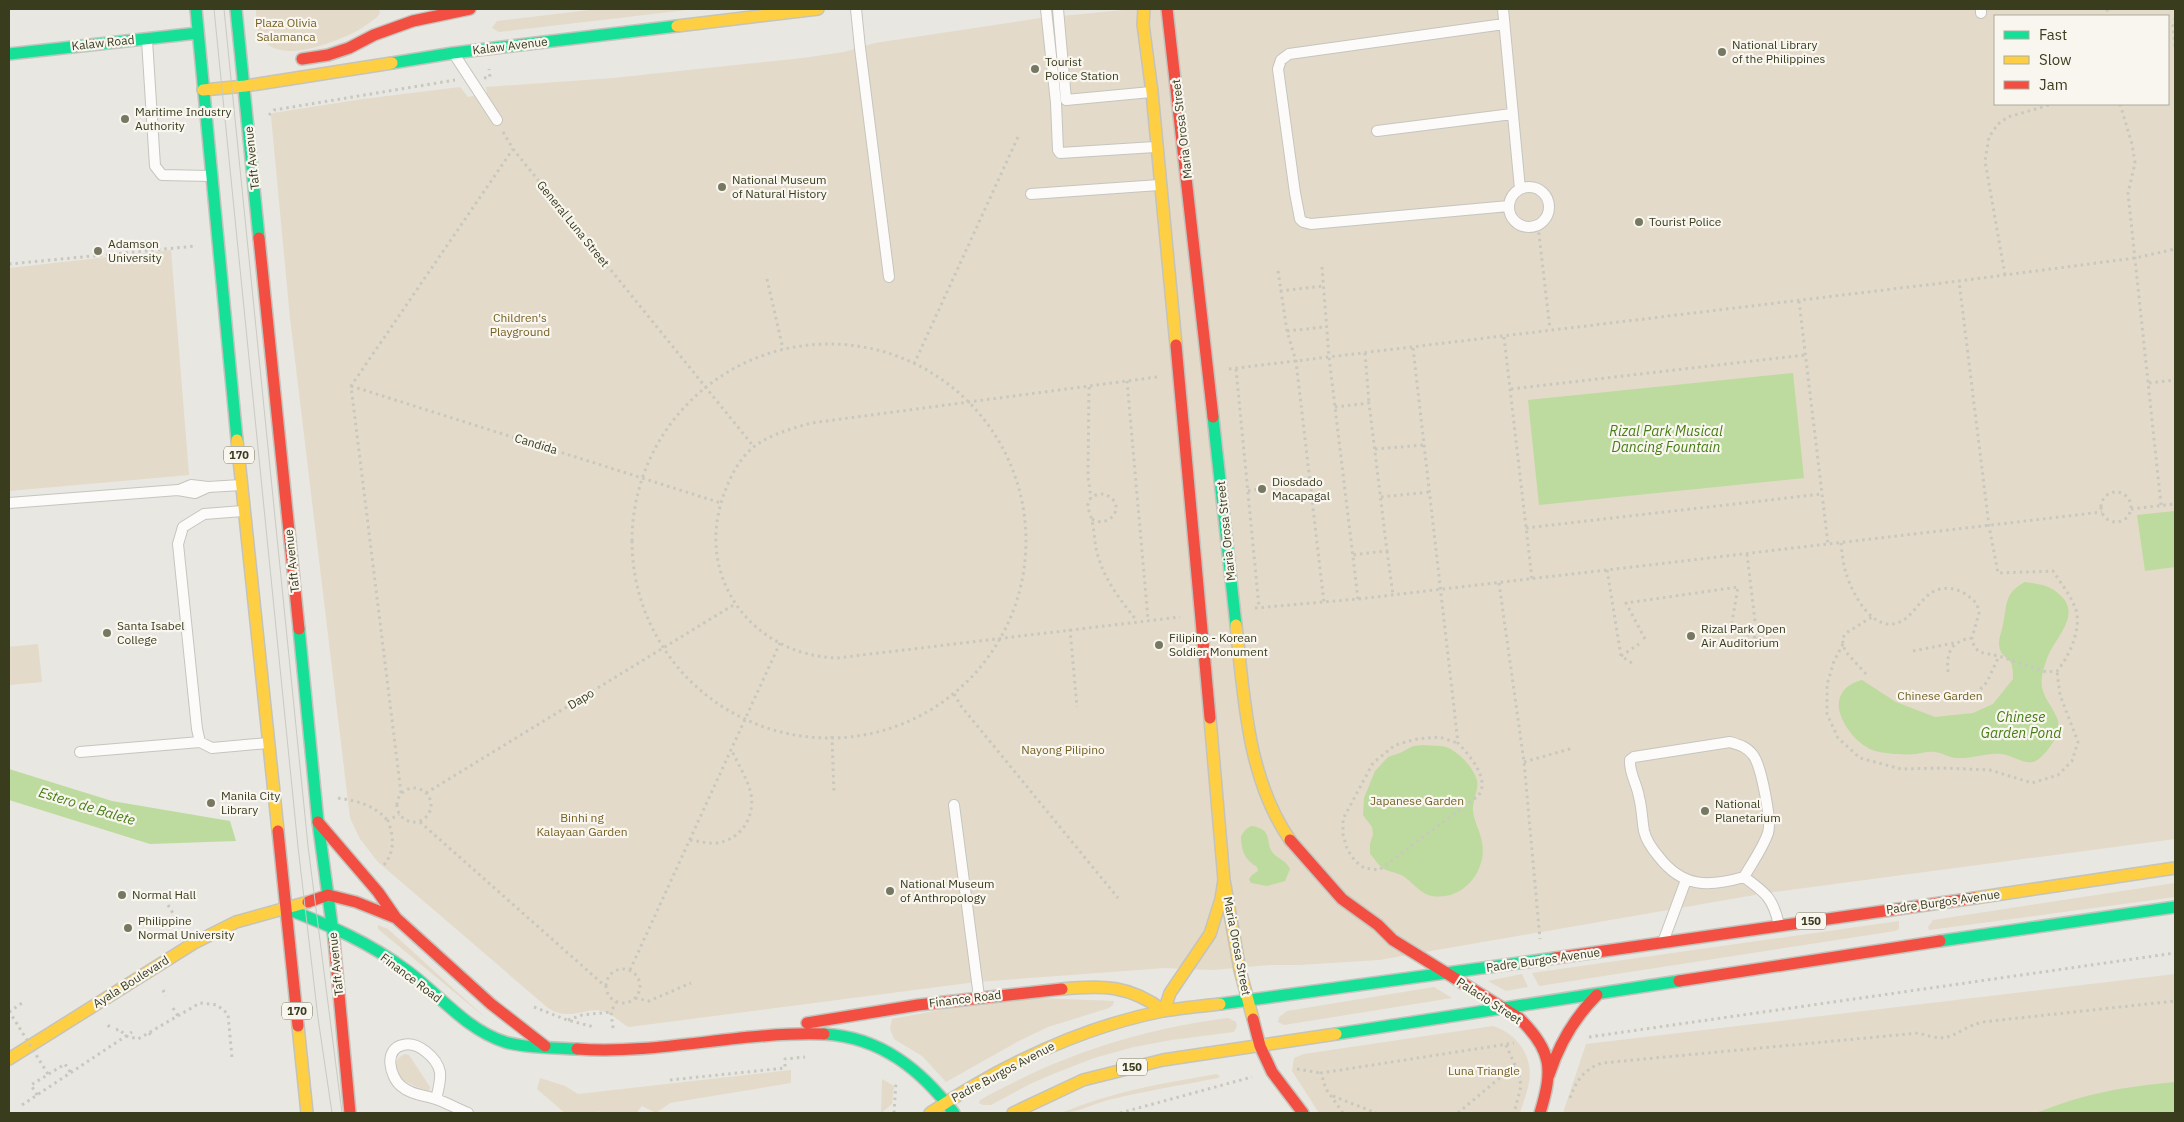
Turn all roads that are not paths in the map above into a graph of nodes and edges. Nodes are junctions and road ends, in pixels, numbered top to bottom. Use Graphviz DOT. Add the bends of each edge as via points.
graph roads {
  1 [pos="196,9"];
  2 [pos="236,9"];
  3 [pos="470,9"];
  4 [pos="818,9"];
  5 [pos="856,9"];
  6 [pos="1046,9"];
  7 [pos="1058,9"];
  8 [pos="1133,9"];
  9 [pos="1144,9"];
  10 [pos="1167,9"];
  11 [pos="1180,9"];
  12 [pos="1503,9"];
  13 [pos="1143,24"];
  14 [pos="1170,24"];
  15 [pos="1504,24"];
  16 [pos="198,33"];
  17 [pos="146,38"];
  18 [pos="453,53"];
  19 [pos="9,54"];
  20 [pos="289,61"];
  21 [pos="257,66"];
  22 [pos="243,68"];
  23 [pos="226,70"];
  24 [pos="245,86"];
  25 [pos="203,90"];
  26 [pos="1152,92"];
  27 [pos="1512,114"];
  28 [pos="497,120"];
  29 [pos="1377,131"];
  30 [pos="1156,147"];
  31 [pos="211,176"];
  32 [pos="1160,184"];
  33 [pos="1520,189"];
  34 [pos="1031,194"];
  35 [pos="1509,206"];
  36 [pos="889,277"];
  37 [pos="242,485"];
  38 [pos="9,503"];
  39 [pos="244,511"];
  40 [pos="200,742"];
  41 [pos="270,743"];
  42 [pos="80,752"];
  43 [pos="954,804"];
  44 [pos="318,822"];
  45 [pos="2175,868"];
  46 [pos="1744,877"];
  47 [pos="1224,880"];
  48 [pos="1686,880"];
  49 [pos="328,895"];
  50 [pos="2175,907"];
  51 [pos="287,909"];
  52 [pos="396,918"];
  53 [pos="332,926"];
  54 [pos="1779,926"];
  55 [pos="1914,931"];
  56 [pos="1662,944"];
  57 [pos="1917,945"];
  58 [pos="1447,974"];
  59 [pos="1597,995"];
  60 [pos="979,997"];
  61 [pos="1247,999"];
  62 [pos="890,1008"];
  63 [pos="1504,1009"];
  64 [pos="1164,1011"];
  65 [pos="878,1023"];
  66 [pos="763,1036"];
  67 [pos="880,1037"];
  68 [pos="545,1046"];
  69 [pos="1260,1046"];
  70 [pos="887,1050"];
  71 [pos="9,1059"];
  72 [pos="1549,1075"];
  73 [pos="436,1099"];
  74 [pos="946,1102"];
  75 [pos="307,1113"];
  76 [pos="350,1113"];
  77 [pos="468,1113"];
  78 [pos="930,1113"];
  79 [pos="954,1113"];
  80 [pos="1013,1113"];
  81 [pos="1303,1113"];
  82 [pos="1540,1113"];
  1 -- 16 [label="main road, 170"];
  2 -- 22 [label="main road, Taft Avenue"];
  3 -- 20 [label="main road" via="412,21 328,55"];
  4 -- 18 [label="main road, Kalaw Avenue"];
  5 -- 36 [label="lane"];
  6 -- 30 [label="lane" via="1060,153"];
  7 -- 26 [label="lane" via="1066,100"];
  8 -- 13 [label="main road"];
  9 -- 13 [label="main road, Maria Orosa Street"];
  10 -- 14 [label="main road, Maria Orosa Street"];
  11 -- 14 [label="main road"];
  12 -- 15 [label="lane"];
  13 -- 26 [label="main road, Maria Orosa Street"];
  14 -- 58 [label="main road, Maria Orosa Street" via="1247,721 1253,750 1273,810 1289,839 1342,899 1393,940"];
  15 -- 27 [label="lane"];
  15 -- 35 [label="lane" via="1289,54 1281,60 1278,69 1295,192 1303,222 1310,224"];
  16 -- 17 [label="main road, Kalaw Road"];
  16 -- 25 [label="main road, 170" via="206,72"];
  17 -- 19 [label="main road, Kalaw Road"];
  17 -- 31 [label="lane" via="155,166 162,175"];
  18 -- 24 [label="main road, Kalaw Avenue"];
  18 -- 28 [label="lane"];
  21 -- 22 [label="main road"];
  22 -- 23 [label="main road"];
  22 -- 24 [label="main road, Taft Avenue"];
  24 -- 25 [label="main road, Kalaw Avenue"];
  24 -- 44 [label="main road, Taft Avenue"];
  25 -- 31 [label="main road, 170"];
  26 -- 30 [label="main road, Maria Orosa Street"];
  27 -- 29 [label="lane"];
  27 -- 33 [label="lane"];
  30 -- 32 [label="main road, Maria Orosa Street"];
  31 -- 37 [label="main road, 170"];
  32 -- 34 [label="lane"];
  32 -- 47 [label="main road, Maria Orosa Street"];
  33 -- 35 [label="lane" via="1512,196"];
  33 -- 35 [label="lane" via="1528,187 1543,192 1550,207 1544,221 1531,228 1517,224"];
  37 -- 38 [label="lane" via="208,487 194,484 178,490"];
  37 -- 39 [label="main road, 170"];
  39 -- 40 [label="lane" via="204,514 184,527 178,544"];
  39 -- 41 [label="main road, 170"];
  40 -- 41 [label="lane" via="212,748"];
  40 -- 42 [label="lane"];
  41 -- 51 [label="main road, 170"];
  43 -- 60 [label="lane"];
  44 -- 49 [label="main road, Taft Avenue"];
  44 -- 52 [label="main road" via="385,899"];
  45 -- 54 [label="main road, Padre Burgos Avenue / 150" via="1911,911"];
  46 -- 48 [label="lane" via="1720,884"];
  46 -- 48 [label="lane" via="1768,833 1769,823 1754,755 1745,746 1730,742 1630,760 1644,833 1668,869"];
  46 -- 54 [label="lane" via="1766,893 1775,908"];
  47 -- 61 [label="main road, Maria Orosa Street"];
  47 -- 64 [label="main road" via="1210,934 1170,993"];
  48 -- 56 [label="lane"];
  49 -- 51 [label="main road"];
  49 -- 52 [label="main road"];
  49 -- 53 [label="main road, Taft Avenue"];
  50 -- 57 [label="main road, 150"];
  51 -- 53 [label="main road, Finance Road"];
  51 -- 71 [label="main road, Ayala Boulevard" via="236,922 194,943"];
  51 -- 75 [label="main road, 170"];
  52 -- 68 [label="main road" via="491,1004"];
  53 -- 68 [label="main road, Finance Road" via="394,961 469,1024 490,1036 505,1042"];
  53 -- 76 [label="main road, Taft Avenue"];
  54 -- 56 [label="main road, Padre Burgos Avenue / 150"];
  55 -- 57 [label="main road"];
  56 -- 58 [label="main road, Padre Burgos Avenue / 150"];
  57 -- 59 [label="main road, 150"];
  58 -- 61 [label="main road, Padre Burgos Avenue / 150"];
  58 -- 63 [label="main road, Palacio Street"];
  59 -- 63 [label="main road, 150"];
  59 -- 72 [label="main road" via="1567,1031"];
  60 -- 62 [label="main road, Finance Road"];
  60 -- 64 [label="main road, Finance Road" via="1072,988 1118,988 1149,999"];
  61 -- 64 [label="main road, Padre Burgos Avenue / 150"];
  61 -- 69 [label="main road, Maria Orosa Street"];
  62 -- 65 [label="main road" via="880,1016"];
  62 -- 66 [label="main road, Finance Road" via="787,1027"];
  63 -- 69 [label="main road, 150"];
  63 -- 72 [label="main road, Palacio Street" via="1536,1036"];
  64 -- 74 [label="main road, Padre Burgos Avenue / 150" via="1096,1028 1042,1049"];
  66 -- 68 [label="main road, Finance Road" via="600,1051"];
  66 -- 70 [label="main road, Finance Road" via="837,1035 870,1042"];
  67 -- 70 [label="main road"];
  69 -- 80 [label="main road, 150" via="1163,1060 1083,1080"];
  69 -- 81 [label="main road" via="1272,1072"];
  70 -- 74 [label="main road, Finance Road" via="918,1072"];
  72 -- 82 [label="main road, Palacio Street"];
  73 -- 73 [label="lane" via="440,1075 435,1061 418,1047 399,1046 391,1058 394,1079 409,1092"];
  73 -- 77 [label="lane"];
  74 -- 78 [label="main road, Padre Burgos Avenue / 150"];
  74 -- 79 [label="main road, Finance Road"];
}
